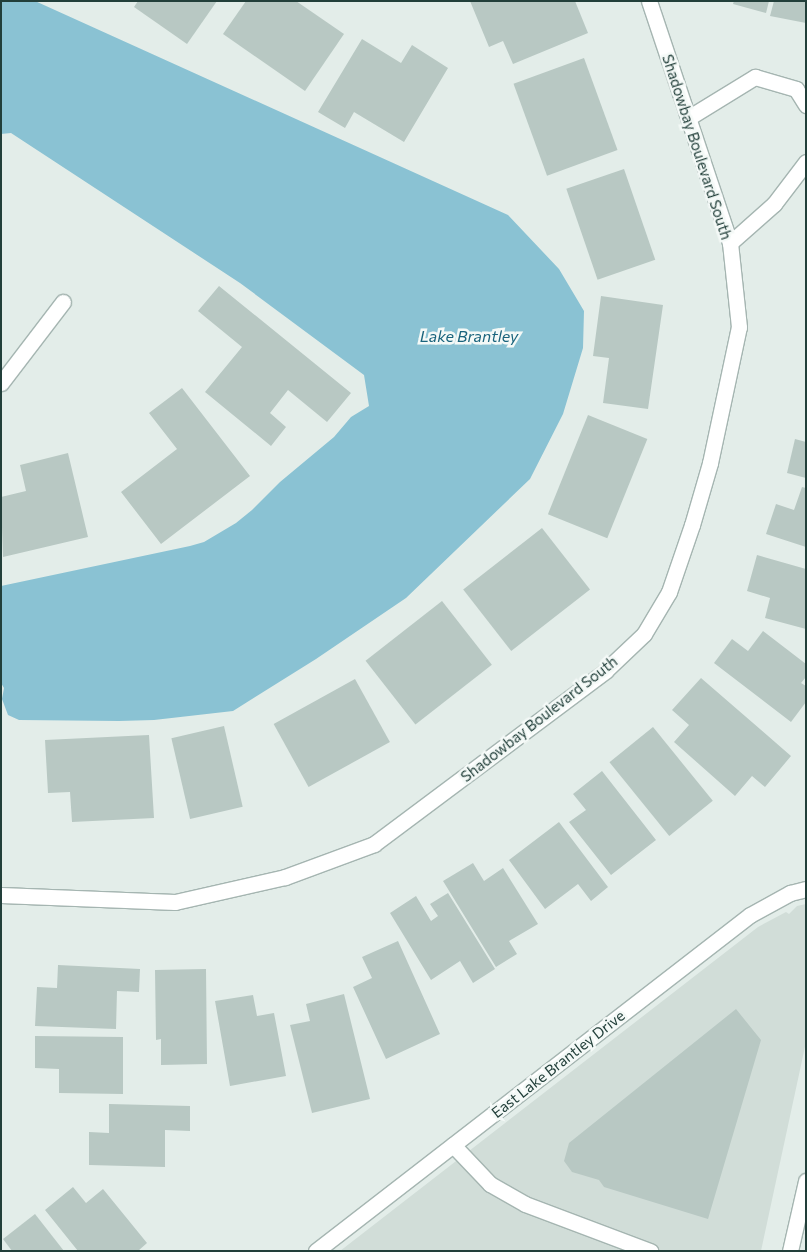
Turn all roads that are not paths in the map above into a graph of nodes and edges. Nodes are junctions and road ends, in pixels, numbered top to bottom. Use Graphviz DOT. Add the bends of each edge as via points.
graph roads {
  1 [pos="649,1"];
  2 [pos="806,105"];
  3 [pos="688,118"];
  4 [pos="806,162"];
  5 [pos="730,243"];
  6 [pos="63,302"];
  7 [pos="1,383"];
  8 [pos="806,878"];
  9 [pos="806,889"];
  10 [pos="790,893"];
  11 [pos="1,895"];
  12 [pos="453,1145"];
  13 [pos="806,1181"];
  14 [pos="316,1251"];
  15 [pos="650,1251"];
  16 [pos="790,1251"];
  1 -- 3 [label="street, Shadowbay Boulevard South"];
  2 -- 3 [label="street" via="796,89 755,77"];
  3 -- 5 [label="street, Shadowbay Boulevard South"];
  4 -- 5 [label="street" via="774,204"];
  5 -- 11 [label="street, Shadowbay Boulevard South" via="739,328 710,463 692,525 664,600 644,634 605,671 374,844 285,878 175,902"];
  6 -- 7 [label="street"];
  8 -- 10 [label="street"];
  9 -- 10 [label="street, East Lake Brantley Drive"];
  10 -- 12 [label="street, East Lake Brantley Drive" via="750,914"];
  12 -- 14 [label="street, East Lake Brantley Drive"];
  12 -- 15 [label="street" via="490,1184 525,1204"];
  13 -- 16 [label="street"];
}
